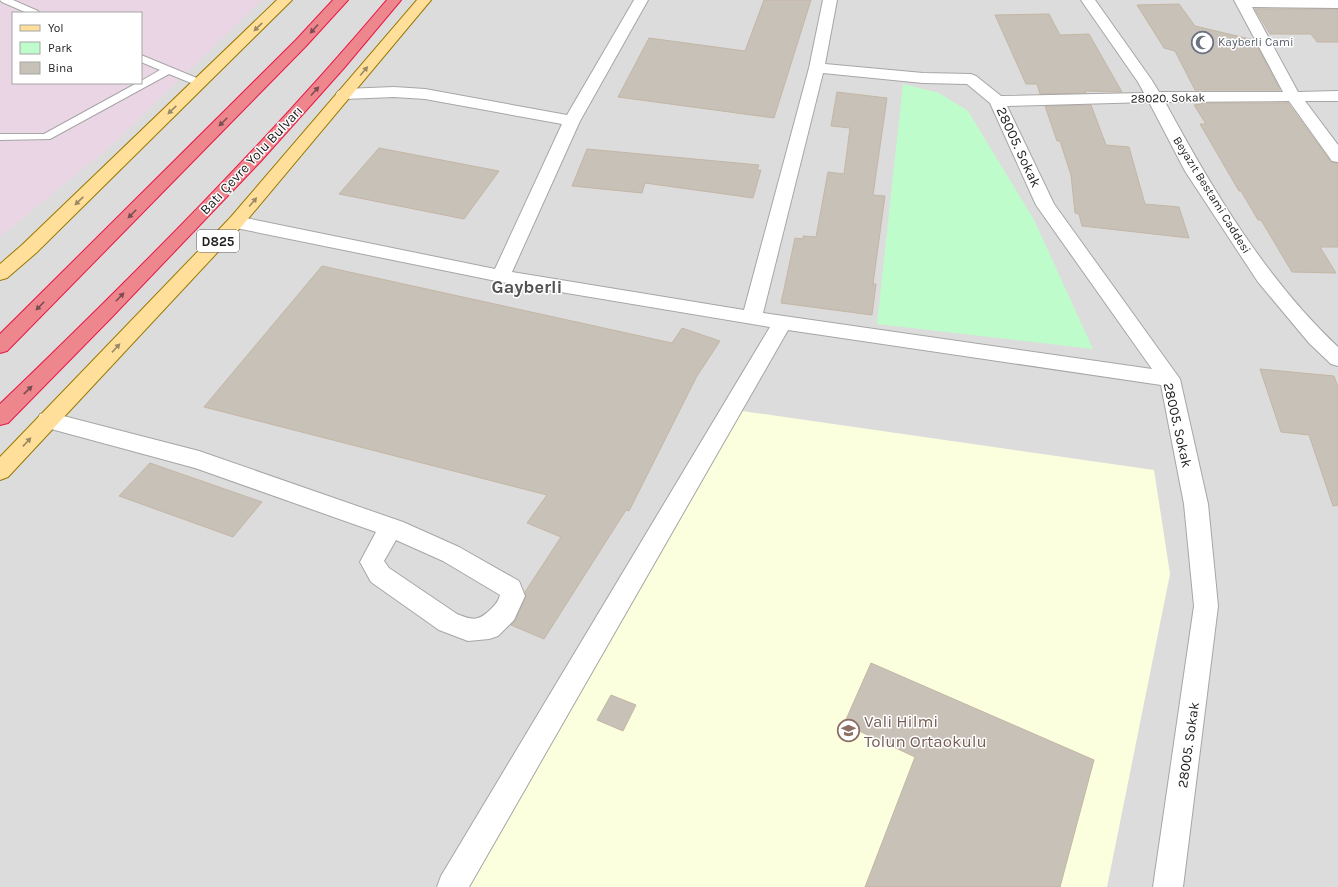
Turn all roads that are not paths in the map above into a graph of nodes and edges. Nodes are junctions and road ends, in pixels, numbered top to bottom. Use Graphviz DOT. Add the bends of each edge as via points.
graph roads {
  1 [pos="5,0"];
  2 [pos="286,0"];
  3 [pos="341,0"];
  4 [pos="394,0"];
  5 [pos="424,0"];
  6 [pos="641,0"];
  7 [pos="830,0"];
  8 [pos="1088,0"];
  9 [pos="1242,2"];
  10 [pos="1338,4"];
  11 [pos="33,12"];
  12 [pos="142,58"];
  13 [pos="817,68"];
  14 [pos="168,70"];
  15 [pos="200,83"];
  16 [pos="344,94"];
  17 [pos="1293,96"];
  18 [pos="1338,96"];
  19 [pos="1153,97"];
  20 [pos="997,101"];
  21 [pos="572,122"];
  22 [pos="0,137"];
  23 [pos="1338,157"];
  24 [pos="236,222"];
  25 [pos="0,274"];
  26 [pos="501,276"];
  27 [pos="752,318"];
  28 [pos="783,322"];
  29 [pos="0,346"];
  30 [pos="1338,359"];
  31 [pos="1170,379"];
  32 [pos="0,417"];
  33 [pos="48,420"];
  34 [pos="0,471"];
  35 [pos="389,530"];
  36 [pos="452,887"];
  37 [pos="1168,887"];
  1 -- 11 [label="lane"];
  2 -- 15 [label="main road, one-way"];
  3 -- 29 [label="highway, one-way"];
  32 -- 4 [label="highway, Batı Çevre Yolu Bulvarı, one-way" via="259,155"];
  16 -- 5 [label="main road, D825, one-way"];
  6 -- 21 [label="street"];
  7 -- 13 [label="street"];
  8 -- 19 [label="street, Beyazıt Bestami Caddesi" via="1146,82"];
  9 -- 10 [label="street"];
  9 -- 17 [label="street"];
  12 -- 14 [label="lane"];
  13 -- 20 [label="street, 28005. Sokak" via="971,80"];
  13 -- 27 [label="street"];
  14 -- 15 [label="lane"];
  14 -- 22 [label="lane" via="46,137"];
  15 -- 25 [label="main road, one-way" via="29,250"];
  16 -- 21 [label="street" via="425,94"];
  24 -- 16 [label="main road, D825, one-way"];
  17 -- 18 [label="street, 28020. Sokak"];
  17 -- 19 [label="street, 28020. Sokak"];
  17 -- 23 [label="street"];
  19 -- 20 [label="street, 28020. Sokak"];
  19 -- 30 [label="street, Beyazıt Bestami Caddesi" via="1194,171 1265,278 1316,338"];
  20 -- 31 [label="street, 28005. Sokak" via="1045,205"];
  21 -- 26 [label="street"];
  24 -- 26 [label="street"];
  33 -- 24 [label="main road, D825, one-way"];
  26 -- 27 [label="street"];
  27 -- 28 [label="street"];
  28 -- 31 [label="street"];
  28 -- 36 [label="street"];
  31 -- 37 [label="street, 28005. Sokak" via="1196,504 1206,606"];
  34 -- 33 [label="main road, D825, one-way"];
  33 -- 35 [label="street" via="199,460 395,529 451,554 510,588 513,596 505,612 489,628 468,630 448,622 380,576 372,562"];
}
